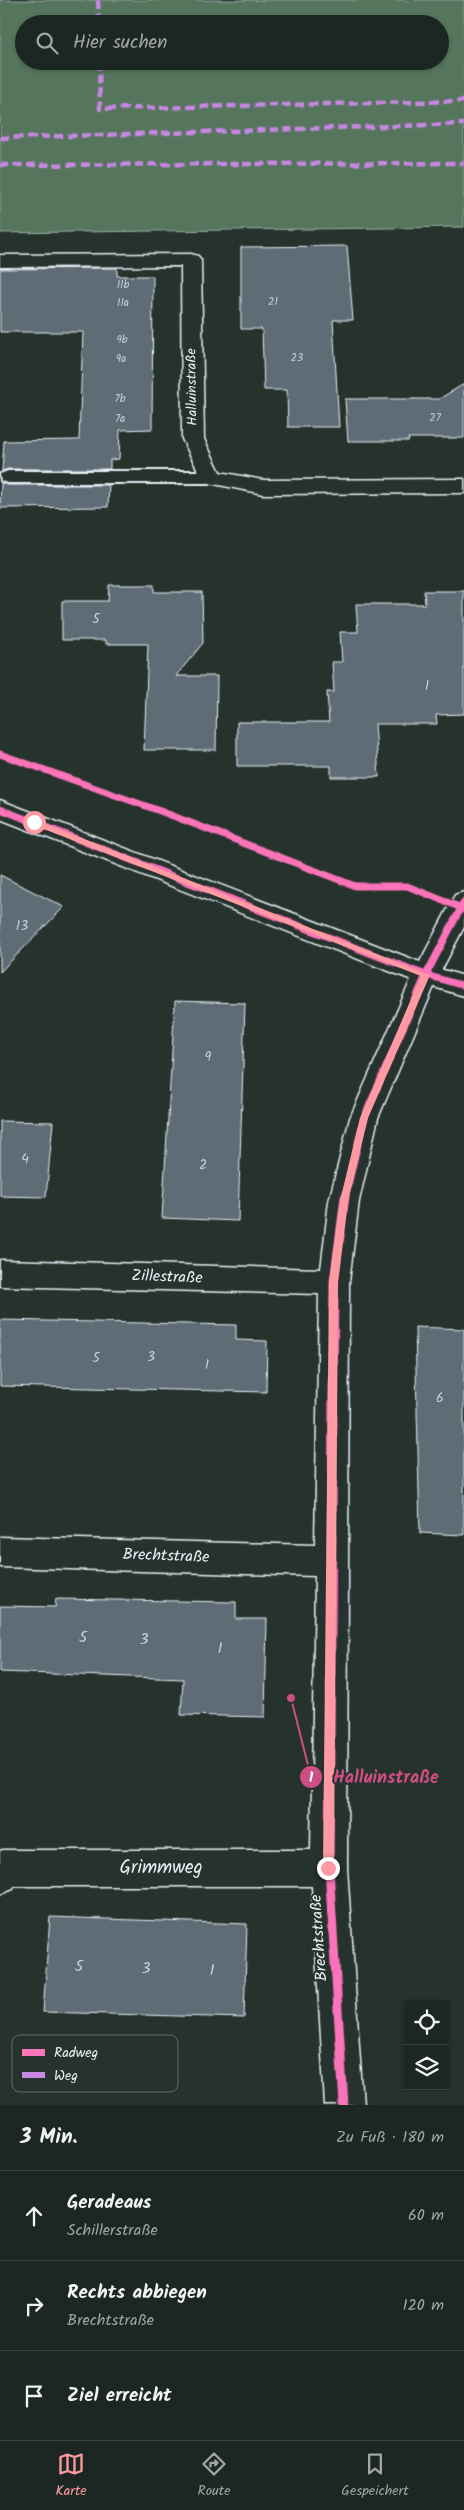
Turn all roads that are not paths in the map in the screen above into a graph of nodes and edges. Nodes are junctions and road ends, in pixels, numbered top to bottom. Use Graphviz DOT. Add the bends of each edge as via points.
graph roads {
  1 [pos="0,261"];
  2 [pos="8,477"];
  3 [pos="212,477"];
  4 [pos="464,486"];
  5 [pos="0,809"];
  6 [pos="464,902"];
  7 [pos="426,975"];
  8 [pos="464,986"];
  9 [pos="0,1273"];
  10 [pos="334,1282"];
  11 [pos="0,1552"];
  12 [pos="331,1561"];
  13 [pos="328,1868"];
  14 [pos="0,1876"];
  15 [pos="344,2105"];
  1 -- 3 [label="street, Halluinstraße" via="191,260 192,439"];
  2 -- 3 [label="lane"];
  3 -- 4 [label="street" via="263,487"];
  5 -- 7 [label="street"];
  6 -- 7 [label="street"];
  7 -- 8 [label="street"];
  7 -- 10 [label="street, Brechtstraße" via="364,1118 344,1201"];
  9 -- 10 [label="street, Zillestraße"];
  10 -- 12 [label="street, Brechtstraße"];
  11 -- 12 [label="street, Brechtstraße"];
  12 -- 13 [label="street, Brechtstraße"];
  13 -- 14 [label="street, Grimmweg" via="3,1868"];
  13 -- 15 [label="street, Brechtstraße"];
}
